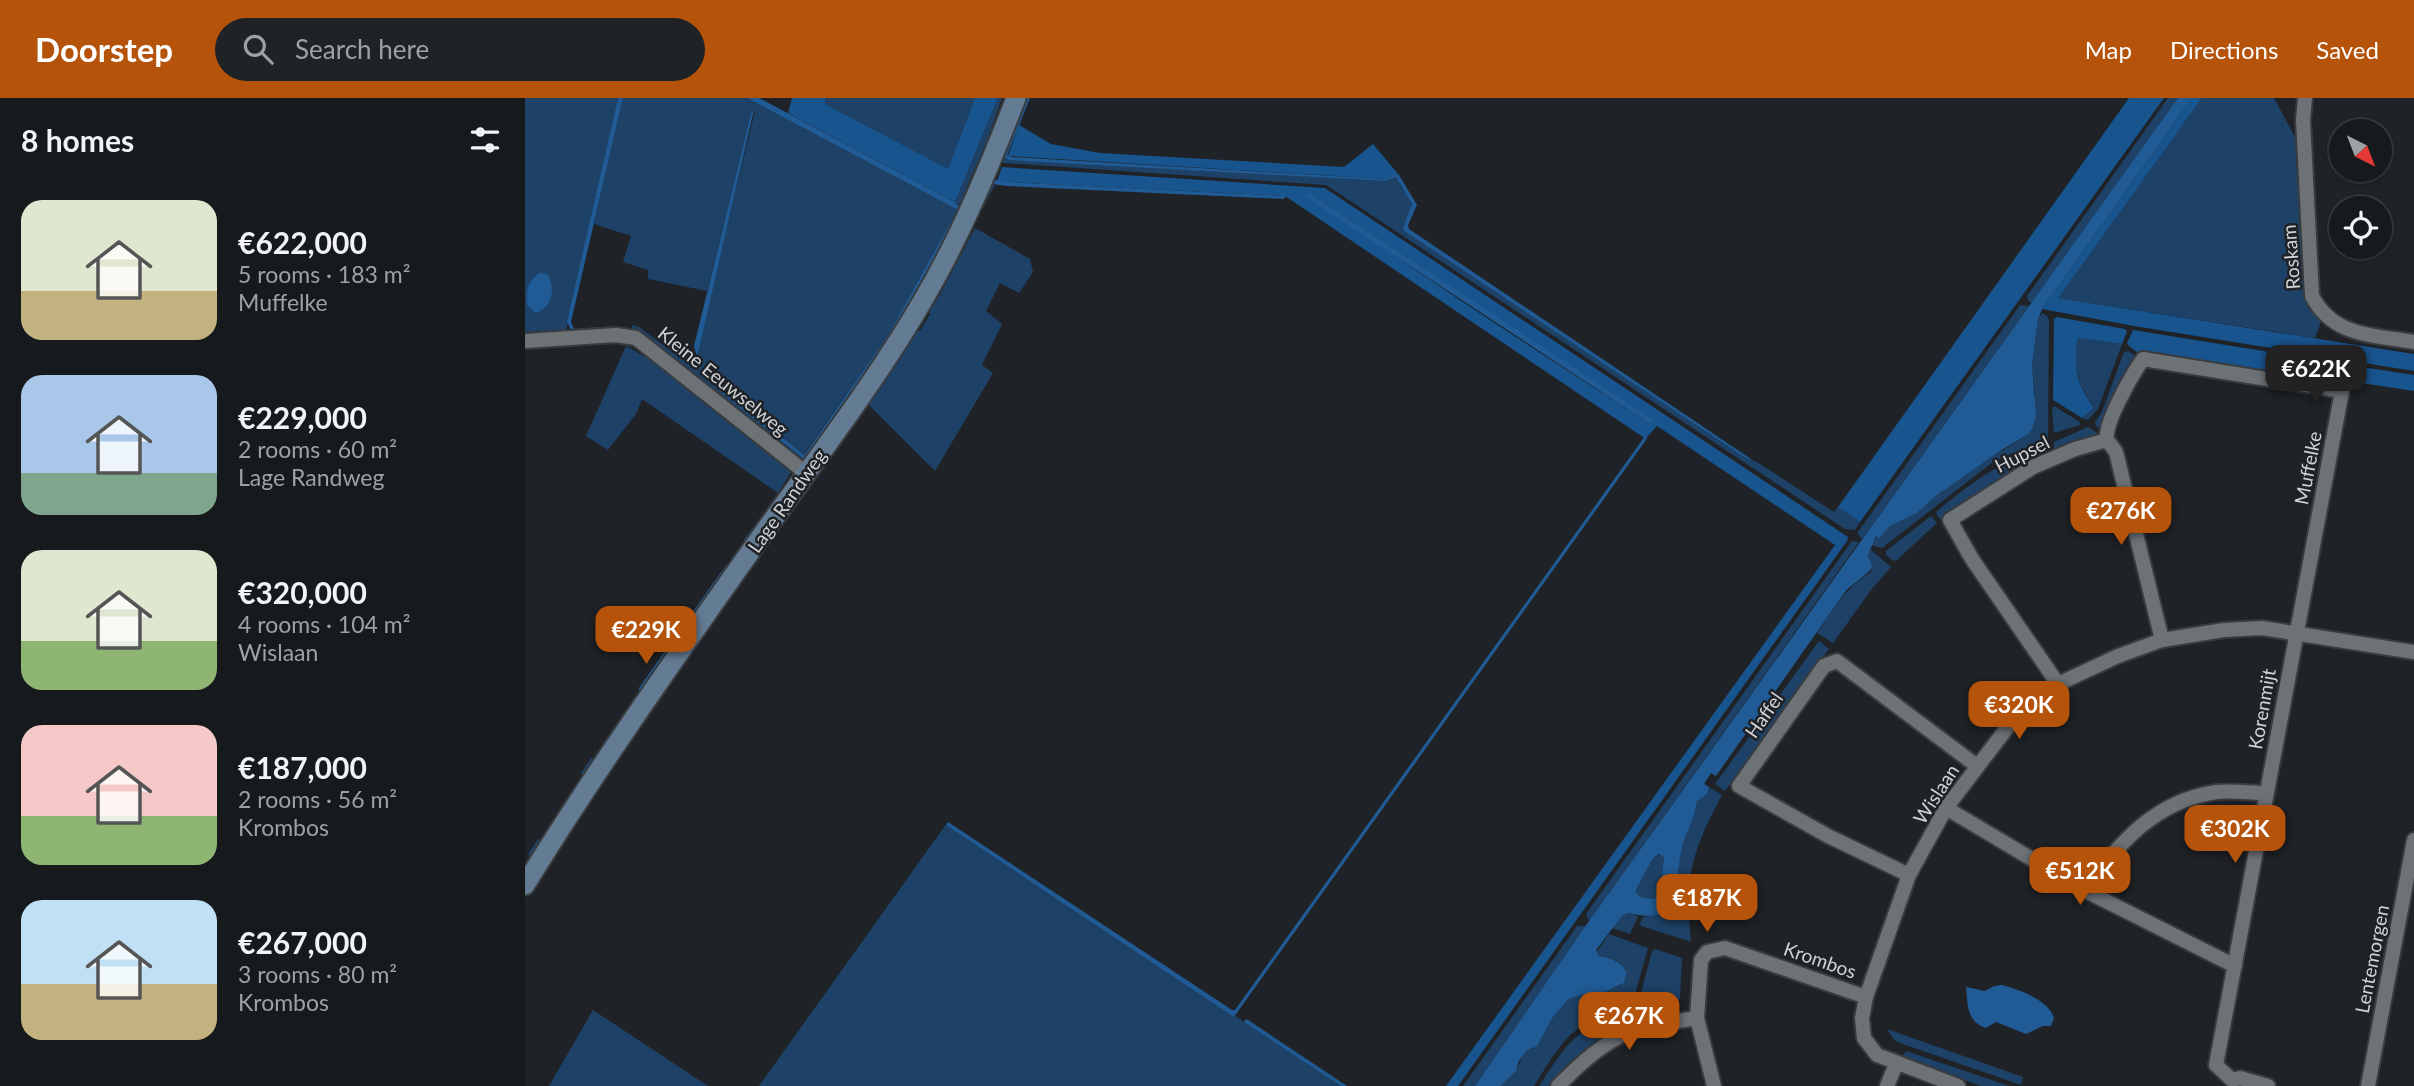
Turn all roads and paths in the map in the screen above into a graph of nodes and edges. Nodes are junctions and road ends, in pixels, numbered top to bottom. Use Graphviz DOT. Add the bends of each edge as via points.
graph roads {
  1 [pos="1016,98"];
  2 [pos="2305,98"];
  3 [pos="525,341"];
  4 [pos="2414,342"];
  5 [pos="2108,440"];
  6 [pos="806,473"];
  7 [pos="2296,632"];
  8 [pos="2162,640"];
  9 [pos="2414,652"];
  10 [pos="2058,684"];
  11 [pos="1977,766"];
  12 [pos="2266,793"];
  13 [pos="1946,808"];
  14 [pos="2414,840"];
  15 [pos="1909,875"];
  16 [pos="525,885"];
  17 [pos="2084,890"];
  18 [pos="2235,966"];
  19 [pos="1866,997"];
  20 [pos="1697,1018"];
  21 [pos="1896,1064"];
  22 [pos="2232,1083"];
  23 [pos="1559,1086"];
  24 [pos="1714,1086"];
  25 [pos="1887,1086"];
  26 [pos="1958,1086"];
  27 [pos="2267,1086"];
  28 [pos="2368,1086"];
  1 -- 6 [label="street, Lage Randweg" via="986,173 926,295"];
  2 -- 4 [label="street, Roskam" via="2312,296 2325,315 2343,328"];
  3 -- 6 [label="street, Kleine Eeuwselweg" via="616,335 636,338"];
  5 -- 7 [label="street, Muffelke" via="2111,420 2143,359 2342,391"];
  5 -- 8 [label="street" via="2116,452"];
  5 -- 10 [label="street, Hupsel" via="2033,467 1950,520"];
  6 -- 16 [label="street, Lage Randweg" via="617,742"];
  7 -- 8 [label="street, Wislaan" via="2224,630"];
  7 -- 9 [label="street, Wislaan"];
  7 -- 12 [label="street, Korenmijt"];
  8 -- 10 [label="street, Wislaan"];
  10 -- 11 [label="street, Wislaan" via="2010,724"];
  11 -- 13 [label="street, Wislaan"];
  11 -- 15 [label="street, Haffel" via="1836,661 1824,666 1739,786"];
  12 -- 17 [label="street" via="2218,792 2162,810 2134,830"];
  12 -- 18 [label="street, Korenmijt"];
  13 -- 15 [label="street, Wislaan"];
  13 -- 17 [label="street"];
  14 -- 28 [label="street, Lentemorgen"];
  15 -- 19 [label="street, Wislaan"];
  17 -- 18 [label="street"];
  18 -- 22 [label="street, Korenmijt" via="2216,1065"];
  19 -- 20 [label="street, Krombos" via="1725,948 1707,951 1701,960"];
  19 -- 21 [label="street, Wislaan" via="1864,1038 1877,1055"];
  20 -- 23 [label="street" via="1632,1031 1587,1059"];
  20 -- 24 [label="street, Krombos"];
  21 -- 25 [label="street"];
  21 -- 26 [label="street, Wislaan"];
  22 -- 27 [label="street" via="2240,1078"];
}
